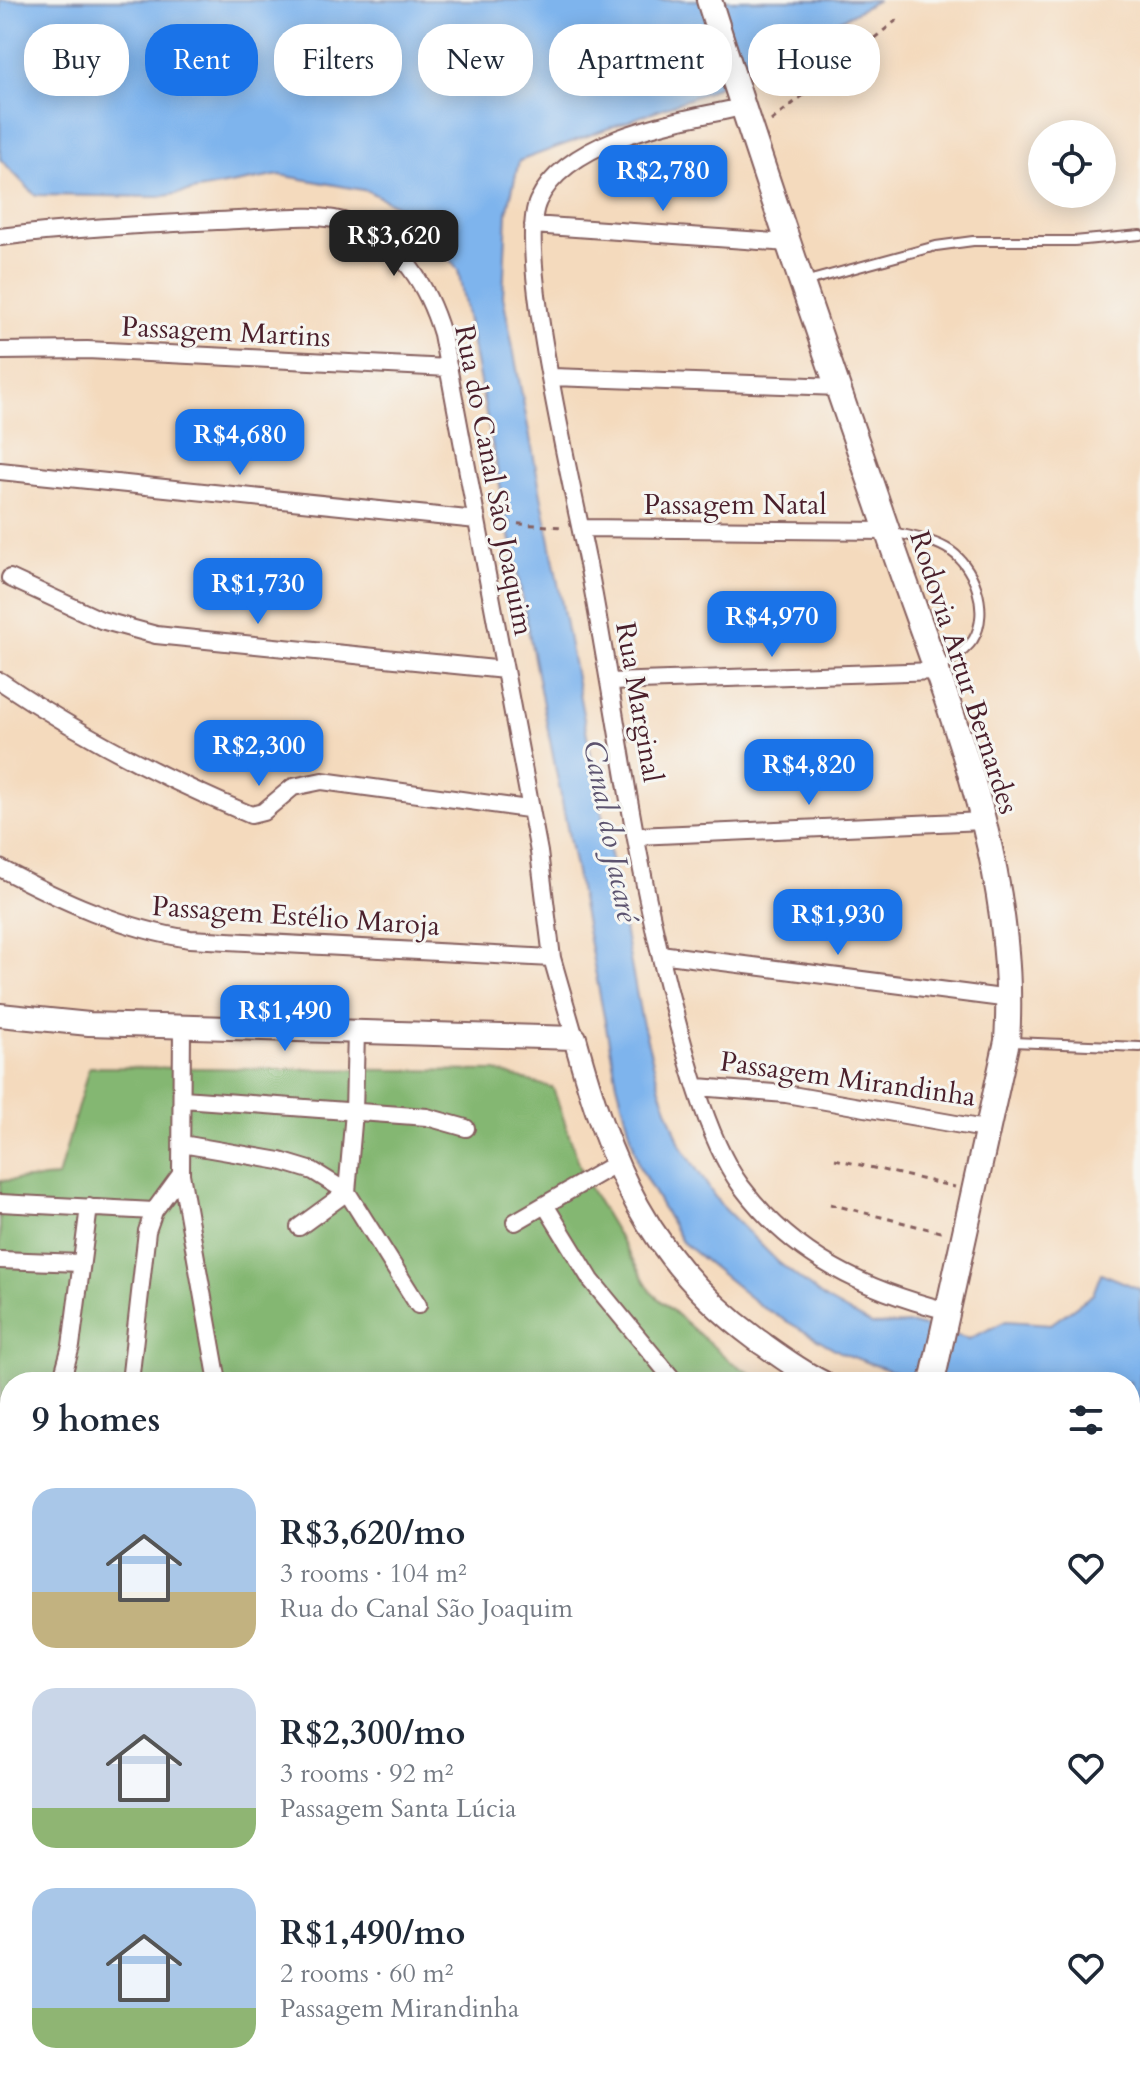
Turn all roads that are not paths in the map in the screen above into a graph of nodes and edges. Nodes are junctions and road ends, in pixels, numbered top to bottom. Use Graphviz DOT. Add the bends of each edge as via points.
graph roads {
  1 [pos="709,0"];
  2 [pos="740,98"];
  3 [pos="533,225"];
  4 [pos="4,232"];
  5 [pos="1140,235"];
  6 [pos="789,243"];
  7 [pos="803,282"];
  8 [pos="0,351"];
  9 [pos="449,368"];
  10 [pos="552,377"];
  11 [pos="840,387"];
  12 [pos="0,471"];
  13 [pos="481,520"];
  14 [pos="576,528"];
  15 [pos="887,531"];
  16 [pos="10,578"];
  17 [pos="505,670"];
  18 [pos="936,671"];
  19 [pos="0,681"];
  20 [pos="609,682"];
  21 [pos="528,809"];
  22 [pos="984,821"];
  23 [pos="636,836"];
  24 [pos="0,868"];
  25 [pos="660,954"];
  26 [pos="552,958"];
  27 [pos="1010,999"];
  28 [pos="0,1015"];
  29 [pos="182,1027"];
  30 [pos="356,1032"];
  31 [pos="575,1038"];
  32 [pos="1007,1041"];
  33 [pos="1140,1047"];
  34 [pos="698,1087"];
  35 [pos="183,1099"];
  36 [pos="354,1112"];
  37 [pos="466,1128"];
  38 [pos="990,1130"];
  39 [pos="182,1144"];
  40 [pos="615,1164"];
  41 [pos="181,1174"];
  42 [pos="347,1192"];
  43 [pos="0,1203"];
  44 [pos="545,1205"];
  45 [pos="89,1207"];
  46 [pos="154,1211"];
  47 [pos="515,1222"];
  48 [pos="299,1227"];
  49 [pos="0,1260"];
  50 [pos="81,1263"];
  51 [pos="418,1305"];
  52 [pos="947,1316"];
  53 [pos="64,1372"];
  54 [pos="131,1372"];
  55 [pos="216,1372"];
  56 [pos="667,1372"];
  57 [pos="805,1372"];
  58 [pos="934,1372"];
  1 -- 2 [label="main road, Rodovia Artur Bernardes"];
  2 -- 3 [label="street, Rua Marginal" via="591,150 550,183 539,199"];
  2 -- 6 [label="main road, Rodovia Artur Bernardes"];
  3 -- 6 [label="street"];
  3 -- 10 [label="street, Rua Marginal"];
  4 -- 9 [label="street, Rua do Canal São Joaquim" via="307,217 354,224 385,243 421,281 436,314"];
  5 -- 7 [label="lane" via="949,244"];
  6 -- 7 [label="main road, Rodovia Artur Bernardes"];
  7 -- 11 [label="main road, Rodovia Artur Bernardes"];
  8 -- 9 [label="street, Passagem Martins" via="87,350"];
  9 -- 13 [label="street, Rua do Canal São Joaquim"];
  10 -- 11 [label="street"];
  10 -- 14 [label="street, Rua Marginal"];
  11 -- 15 [label="main road, Rodovia Artur Bernardes"];
  12 -- 13 [label="street"];
  13 -- 17 [label="street, Rua do Canal São Joaquim"];
  14 -- 15 [label="street, Passagem Natal"];
  14 -- 20 [label="street, Rua Marginal"];
  15 -- 18 [label="main road, Rodovia Artur Bernardes"];
  15 -- 18 [label="lane" via="945,547 963,560 976,588 981,623 972,642"];
  16 -- 17 [label="street" via="101,620 156,635"];
  17 -- 21 [label="street, Rua do Canal São Joaquim"];
  18 -- 20 [label="street"];
  18 -- 22 [label="main road, Rodovia Artur Bernardes"];
  19 -- 21 [label="street" via="147,770 251,815 263,812 293,787 322,781"];
  20 -- 23 [label="street, Rua Marginal"];
  21 -- 26 [label="street, Rua do Canal São Joaquim" via="539,852"];
  22 -- 23 [label="street"];
  22 -- 27 [label="main road, Rodovia Artur Bernardes" via="998,888"];
  23 -- 25 [label="street, Rua Marginal"];
  24 -- 26 [label="street, Passagem Estélio Maroja" via="128,927 190,939"];
  25 -- 27 [label="street"];
  25 -- 34 [label="street, Rua Marginal"];
  26 -- 31 [label="street, Rua do Canal São Joaquim"];
  27 -- 32 [label="main road, Rodovia Artur Bernardes"];
  28 -- 29 [label="street"];
  29 -- 30 [label="street"];
  29 -- 35 [label="street"];
  30 -- 31 [label="street"];
  30 -- 36 [label="street"];
  31 -- 40 [label="street"];
  32 -- 33 [label="lane"];
  32 -- 38 [label="main road, Rodovia Artur Bernardes"];
  34 -- 38 [label="street, Passagem Mirandinha" via="786,1094"];
  34 -- 52 [label="street, Rua Marginal" via="724,1159 786,1234 822,1262 887,1295"];
  35 -- 36 [label="street"];
  35 -- 39 [label="street"];
  36 -- 37 [label="street" via="427,1117"];
  36 -- 42 [label="street"];
  38 -- 52 [label="main road, Rodovia Artur Bernardes"];
  39 -- 41 [label="street"];
  39 -- 42 [label="street" via="280,1161 313,1171"];
  40 -- 44 [label="street"];
  40 -- 57 [label="street" via="653,1236 703,1296"];
  41 -- 46 [label="street"];
  41 -- 55 [label="street"];
  42 -- 48 [label="street"];
  42 -- 51 [label="street"];
  43 -- 45 [label="street"];
  44 -- 47 [label="street"];
  44 -- 56 [label="street" via="591,1280"];
  45 -- 46 [label="street"];
  45 -- 50 [label="street"];
  46 -- 54 [label="street" via="147,1231"];
  49 -- 50 [label="street"];
  50 -- 53 [label="street"];
  52 -- 58 [label="main road, Rodovia Artur Bernardes"];
}
